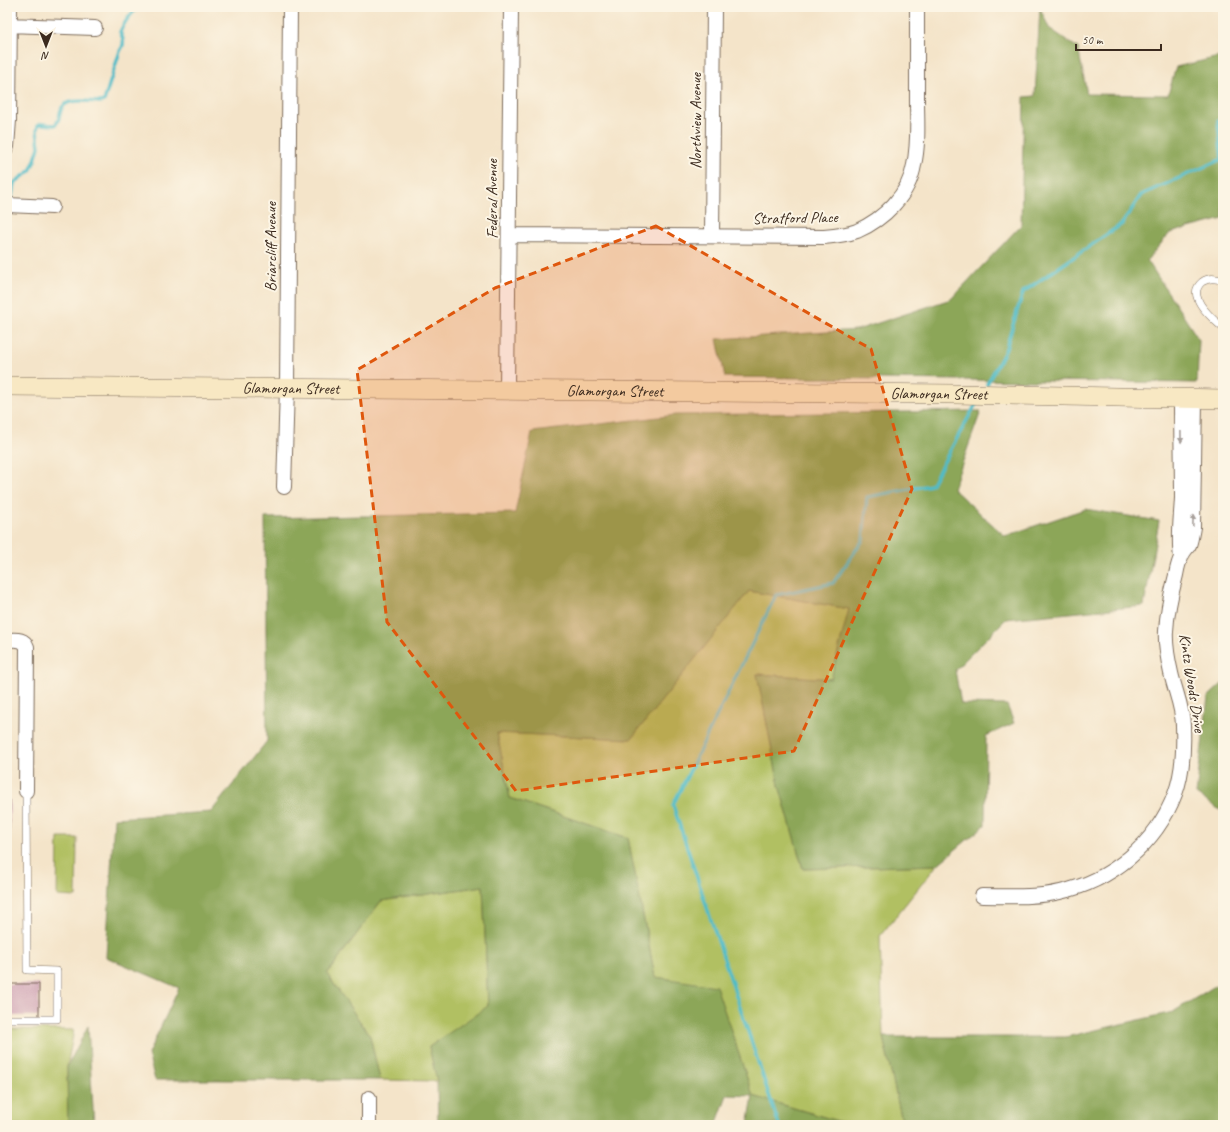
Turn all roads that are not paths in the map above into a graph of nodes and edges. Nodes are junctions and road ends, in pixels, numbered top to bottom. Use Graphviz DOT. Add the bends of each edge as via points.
graph roads {
  1 [pos="10,7"];
  2 [pos="290,7"];
  3 [pos="511,7"];
  4 [pos="714,7"];
  5 [pos="918,7"];
  6 [pos="9,25"];
  7 [pos="95,28"];
  8 [pos="7,147"];
  9 [pos="7,205"];
  10 [pos="52,207"];
  11 [pos="509,235"];
  12 [pos="712,236"];
  13 [pos="1223,281"];
  14 [pos="1222,327"];
  15 [pos="7,386"];
  16 [pos="287,388"];
  17 [pos="507,390"];
  18 [pos="1188,399"];
  19 [pos="1223,399"];
  20 [pos="284,488"];
  21 [pos="7,640"];
  22 [pos="26,791"];
  23 [pos="982,896"];
  24 [pos="7,1019"];
  25 [pos="369,1098"];
  26 [pos="370,1125"];
  1 -- 6 [label="street"];
  2 -- 16 [label="street, Briarcliff Avenue"];
  3 -- 11 [label="street, Federal Avenue"];
  4 -- 12 [label="street, Northview Avenue"];
  5 -- 12 [label="street, Stratford Place" via="916,158 906,189 896,202 871,223 840,236"];
  6 -- 7 [label="street"];
  6 -- 8 [label="street"];
  9 -- 10 [label="street"];
  11 -- 12 [label="street, Stratford Place"];
  11 -- 17 [label="street, Federal Avenue"];
  13 -- 14 [label="lane" via="1208,278 1198,287 1196,294 1207,314"];
  15 -- 16 [label="street, Glamorgan Street"];
  16 -- 17 [label="street, Glamorgan Street"];
  16 -- 20 [label="street, Briarcliff Avenue"];
  17 -- 18 [label="street, Glamorgan Street" via="985,394"];
  18 -- 19 [label="street, Glamorgan Street"];
  18 -- 23 [label="street, Kintz Woods Drive" via="1191,534 1181,557 1167,614 1168,657 1180,706 1184,748 1177,787 1171,803 1165,815 1134,854 1092,882 1051,894"];
  21 -- 22 [label="street" via="22,640 27,647"];
  22 -- 24 [label="lane" via="27,970 57,971 57,1019"];
  25 -- 26 [label="street"];
}
